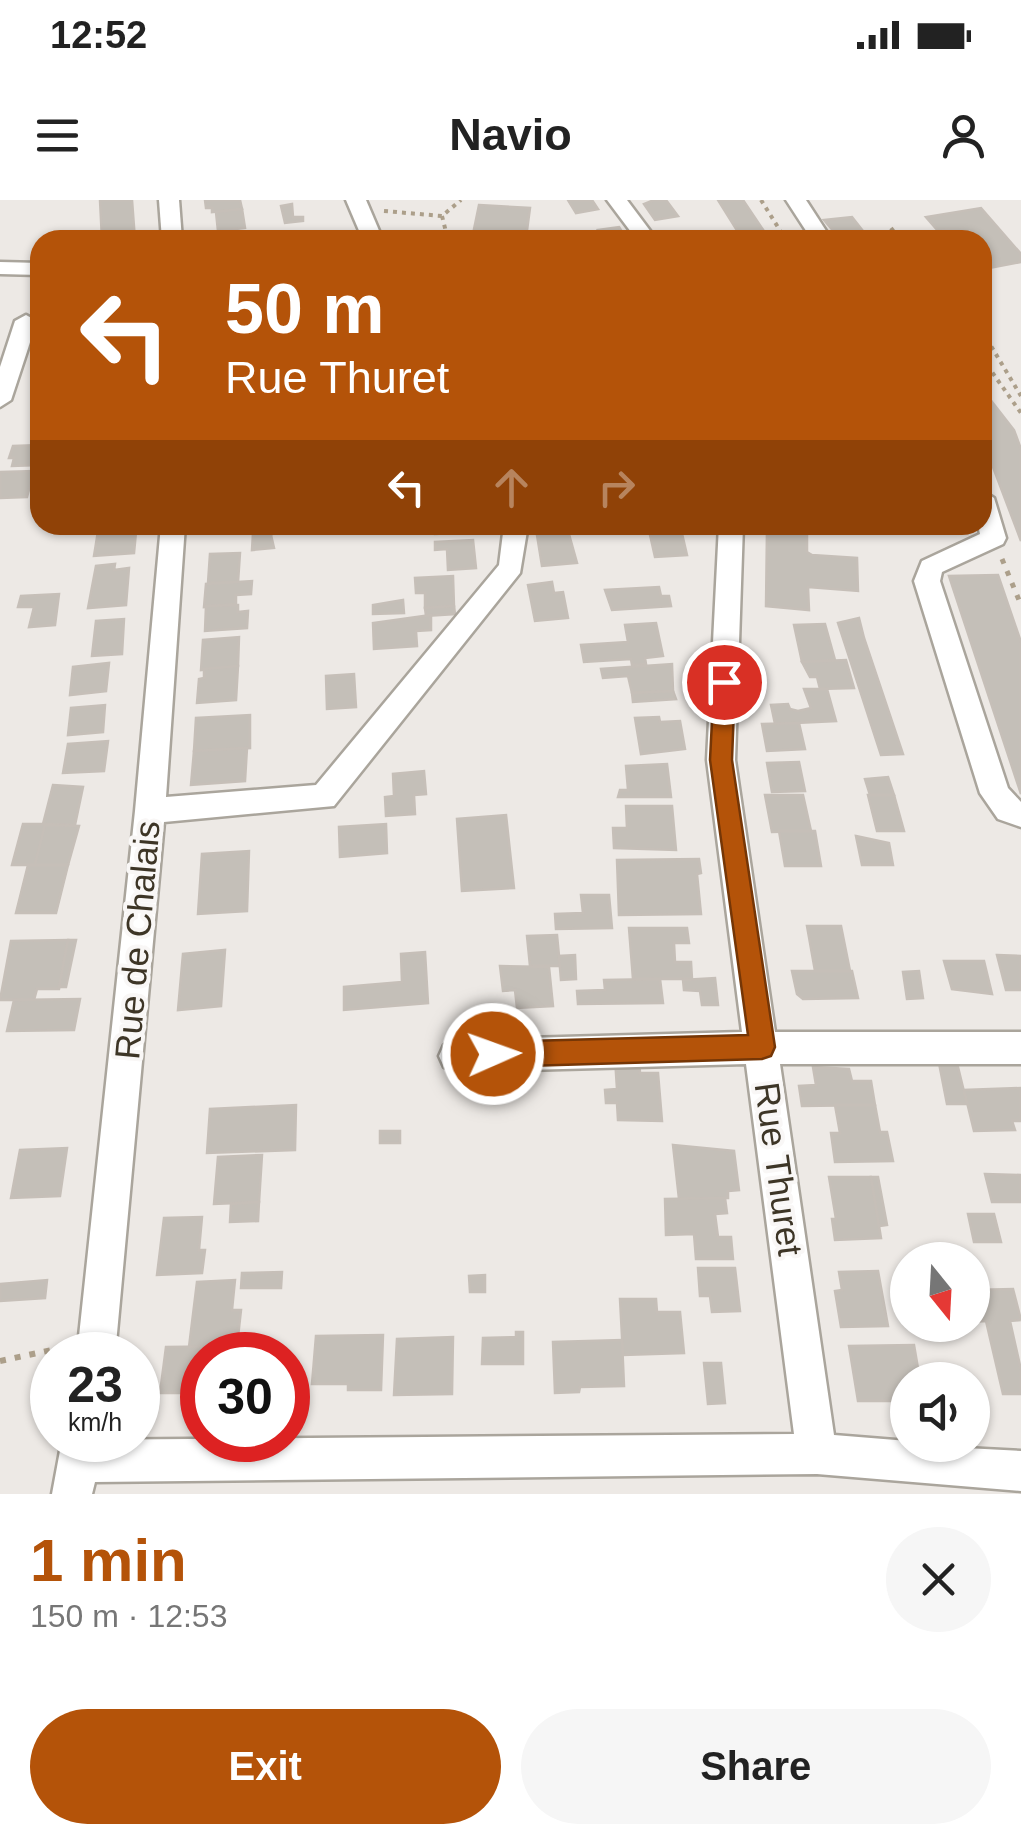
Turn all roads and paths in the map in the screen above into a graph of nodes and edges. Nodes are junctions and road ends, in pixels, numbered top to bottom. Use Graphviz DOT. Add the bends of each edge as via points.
graph roads {
  1 [pos="169,200"];
  2 [pos="461,200"];
  3 [pos="617,200"];
  4 [pos="770,200"];
  5 [pos="796,200"];
  6 [pos="762,201"];
  7 [pos="356,204"];
  8 [pos="442,216"];
  9 [pos="171,230"];
  10 [pos="368,230"];
  11 [pos="446,230"];
  12 [pos="640,230"];
  13 [pos="780,230"];
  14 [pos="816,230"];
  15 [pos="0,268"];
  16 [pos="30,269"];
  17 [pos="26,321"];
  18 [pos="992,348"];
  19 [pos="15,360"];
  20 [pos="30,361"];
  21 [pos="992,372"];
  22 [pos="1021,386"];
  23 [pos="1014,387"];
  24 [pos="1004,388"];
  25 [pos="1021,396"];
  26 [pos="0,400"];
  27 [pos="1021,413"];
  28 [pos="992,531"];
  29 [pos="172,535"];
  30 [pos="515,535"];
  31 [pos="731,535"];
  32 [pos="994,538"];
  33 [pos="1021,605"];
  34 [pos="150,811"];
  35 [pos="1021,815"];
  36 [pos="762,1047"];
  37 [pos="1021,1048"];
  38 [pos="456,1056"];
  39 [pos="99,1332"];
  40 [pos="30,1357"];
  41 [pos="0,1361"];
  42 [pos="816,1454"];
  43 [pos="77,1465"];
  44 [pos="1021,1471"];
  1 -- 9 [label="street"];
  2 -- 8 [label="path"];
  3 -- 12 [label="street"];
  4 -- 6 [label="path"];
  5 -- 14 [label="street"];
  6 -- 13 [label="path"];
  7 -- 8 [label="path"];
  7 -- 10 [label="street"];
  8 -- 11 [label="path"];
  15 -- 16 [label="street"];
  17 -- 19 [label="street"];
  18 -- 23 [label="path"];
  19 -- 20 [label="street"];
  19 -- 26 [label="street"];
  21 -- 24 [label="path"];
  22 -- 23 [label="path"];
  23 -- 24 [label="path"];
  23 -- 25 [label="path"];
  24 -- 27 [label="path"];
  28 -- 32 [label="street"];
  29 -- 34 [label="street, Rue de Chalais"];
  30 -- 34 [label="street" via="512,567 324,797"];
  31 -- 36 [label="street, Rue Thuret" via="721,760"];
  32 -- 33 [label="path"];
  32 -- 35 [label="street" via="931,567 927,581 995,793"];
  34 -- 39 [label="street, Rue de Chalais"];
  36 -- 37 [label="street"];
  36 -- 38 [label="street"];
  36 -- 42 [label="street, Rue Thuret"];
  40 -- 41 [label="path"];
  42 -- 43 [label="street"];
  42 -- 44 [label="street"];
}
